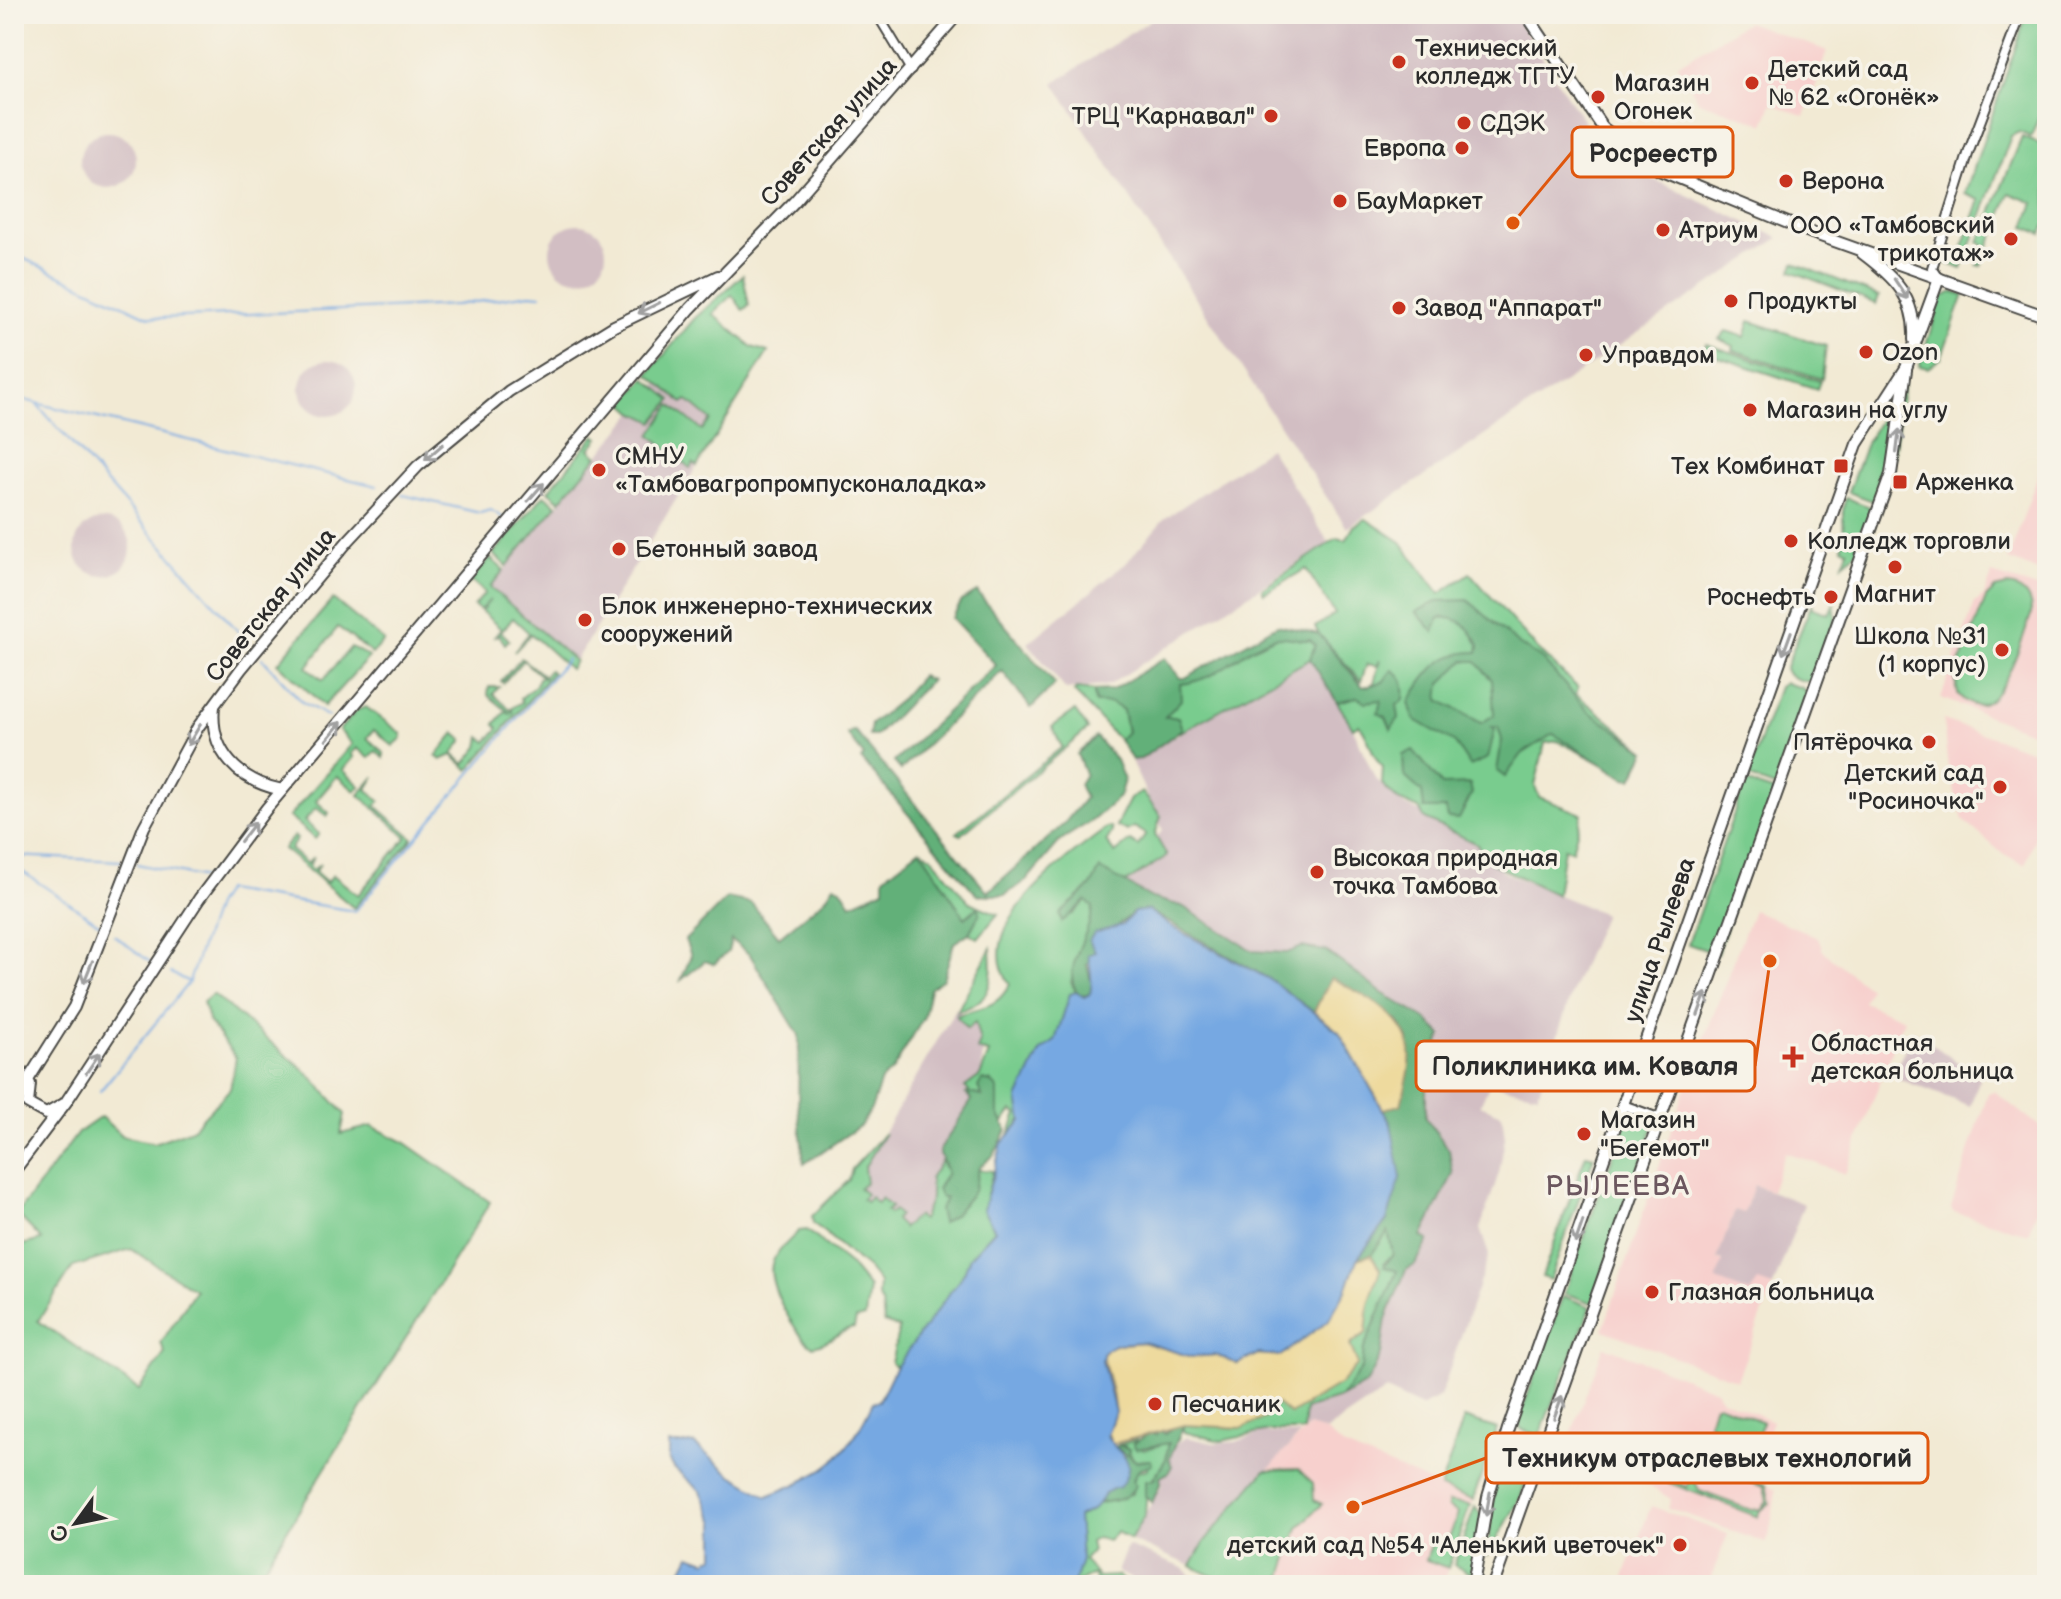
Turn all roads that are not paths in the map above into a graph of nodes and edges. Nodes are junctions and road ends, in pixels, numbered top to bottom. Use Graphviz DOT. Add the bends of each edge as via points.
graph roads {
  1 [pos="877,14"];
  2 [pos="958,14"];
  3 [pos="1526,14"];
  4 [pos="2021,14"];
  5 [pos="911,70"];
  6 [pos="1853,247"];
  7 [pos="720,275"];
  8 [pos="1939,278"];
  9 [pos="2047,317"];
  10 [pos="1914,350"];
  11 [pos="1906,368"];
  12 [pos="214,706"];
  13 [pos="282,790"];
  14 [pos="32,1075"];
  15 [pos="14,1102"];
  16 [pos="66,1102"];
  17 [pos="1623,1105"];
  18 [pos="1661,1119"];
  19 [pos="14,1171"];
  20 [pos="1473,1585"];
  21 [pos="1493,1585"];
  1 -- 5 [label="street"];
  2 -- 5 [label="main road, Советская улица"];
  3 -- 6 [label="main road" via="1596,119 1634,155 1686,182"];
  4 -- 8 [label="street, улица Рылеева" via="1932,268"];
  5 -- 7 [label="main road, Советская улица" via="760,239"];
  6 -- 8 [label="main road"];
  6 -- 10 [label="main road, one-way" via="1903,287 1913,315"];
  7 -- 12 [label="main road, Советская улица, one-way" via="556,360 472,419 380,504"];
  13 -- 7 [label="main road, one-way"];
  8 -- 9 [label="main road"];
  8 -- 10 [label="main road, улица Рылеева"];
  10 -- 11 [label="main road, улица Рылеева"];
  11 -- 17 [label="main road, улица Рылеева, one-way" via="1857,444"];
  18 -- 11 [label="main road, улица Рылеева, one-way" via="1891,474"];
  12 -- 13 [label="main road" via="212,725 219,750 253,781"];
  12 -- 14 [label="main road, Советская улица, one-way" via="144,827 74,1007"];
  16 -- 13 [label="main road, one-way" via="199,899"];
  14 -- 15 [label="main road, Советская улица"];
  14 -- 16 [label="main road" via="27,1096 34,1110 46,1114"];
  16 -- 19 [label="main road"];
  17 -- 18 [label="street"];
  17 -- 20 [label="main road, улица Рылеева, one-way" via="1508,1429 1488,1497"];
  21 -- 18 [label="main road, улица Рылеева, one-way"];
}
